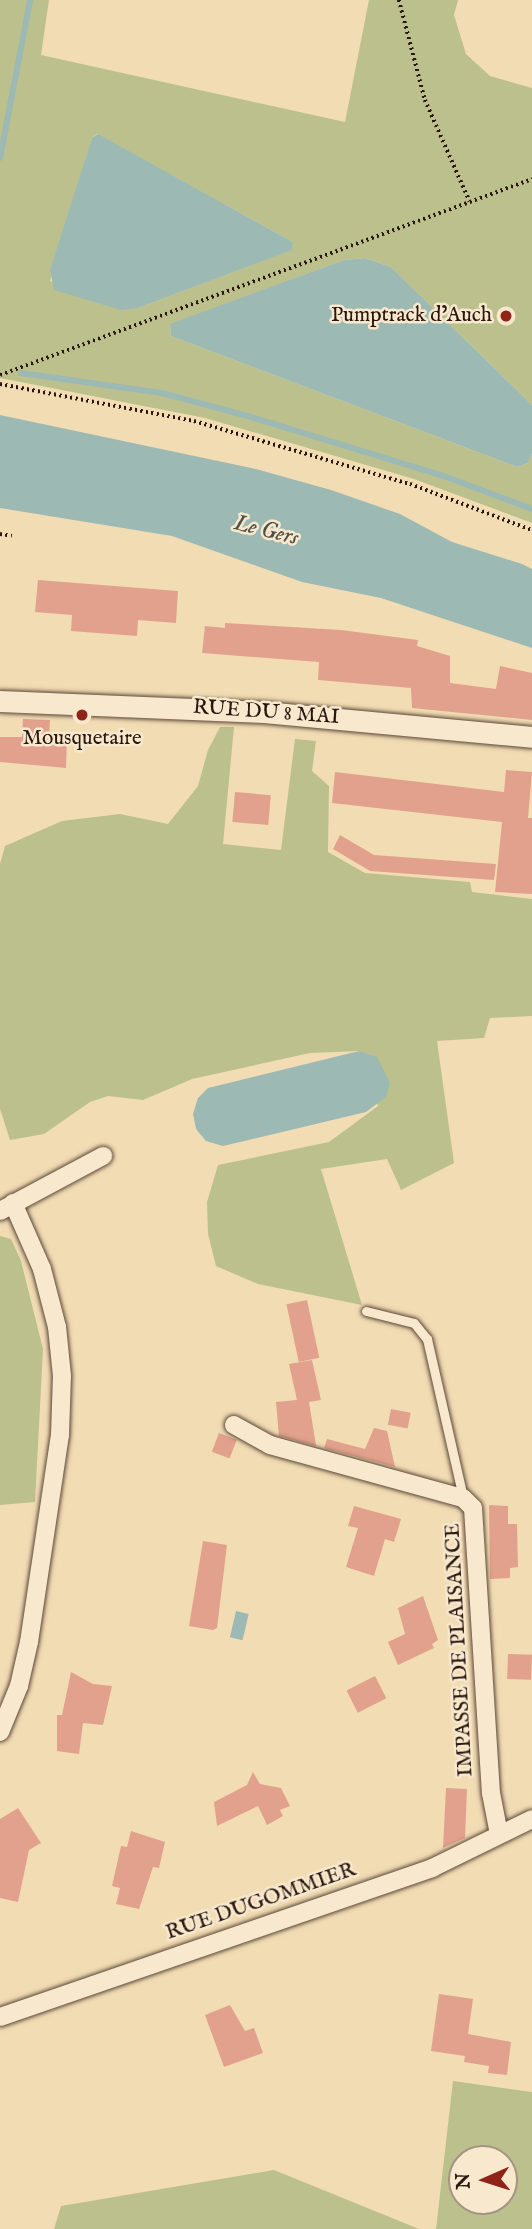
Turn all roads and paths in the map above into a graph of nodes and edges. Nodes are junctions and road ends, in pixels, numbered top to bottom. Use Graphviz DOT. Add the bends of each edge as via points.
graph roads {
  1 [pos="399,0"];
  2 [pos="532,179"];
  3 [pos="470,202"];
  4 [pos="0,375"];
  5 [pos="0,384"];
  6 [pos="532,530"];
  7 [pos="0,534"];
  8 [pos="12,536"];
  9 [pos="0,701"];
  10 [pos="532,737"];
  11 [pos="103,1156"];
  12 [pos="6,1207"];
  13 [pos="366,1311"];
  14 [pos="234,1425"];
  15 [pos="463,1498"];
  16 [pos="0,1732"];
  17 [pos="532,1819"];
  18 [pos="499,1835"];
  19 [pos="0,2017"];
  1 -- 3 [label="path" via="425,100"];
  2 -- 3 [label="path"];
  3 -- 4 [label="path"];
  5 -- 6 [label="path" via="194,421 410,484"];
  7 -- 8 [label="path"];
  9 -- 10 [label="street, RUE DU 8 MAI" via="264,712"];
  11 -- 12 [label="street"];
  12 -- 16 [label="street" via="42,1269 57,1327 62,1376 60,1435 29,1642 19,1686"];
  13 -- 15 [label="lane" via="414,1323 427,1339"];
  14 -- 15 [label="street, IMPASSE DE PLAISANCE" via="270,1445 333,1466"];
  15 -- 18 [label="street, IMPASSE DE PLAISANCE" via="473,1508 478,1524 491,1793"];
  17 -- 18 [label="street, RUE DUGOMMIER"];
  18 -- 19 [label="street, RUE DUGOMMIER" via="432,1868"];
}
